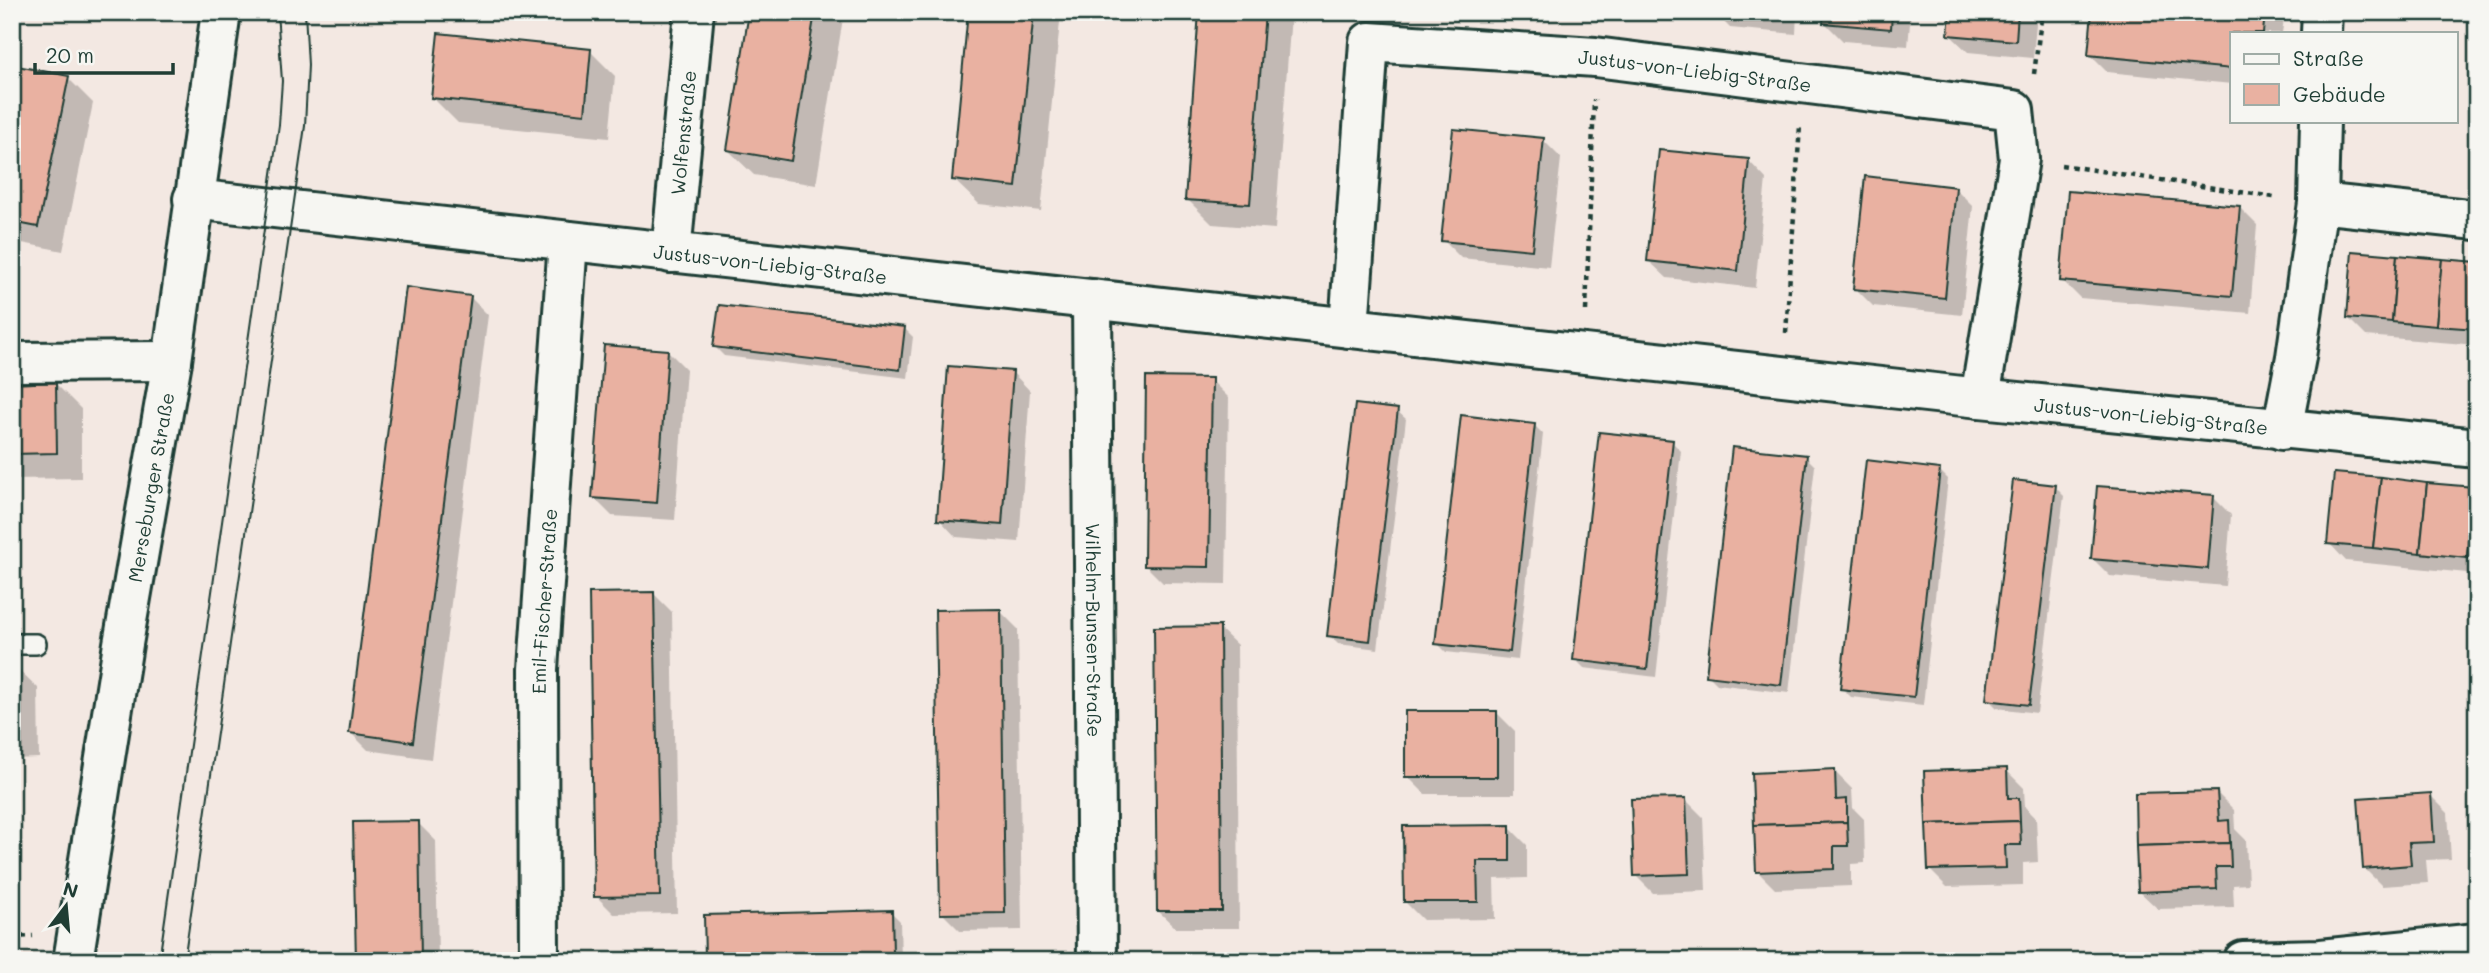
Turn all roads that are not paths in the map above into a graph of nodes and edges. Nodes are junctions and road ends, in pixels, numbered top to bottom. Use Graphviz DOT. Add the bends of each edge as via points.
graph roads {
  1 [pos="221,12"];
  2 [pos="694,12"];
  3 [pos="2322,12"];
  4 [pos="2321,32"];
  5 [pos="2319,122"];
  6 [pos="193,199"];
  7 [pos="2318,203"];
  8 [pos="2477,220"];
  9 [pos="568,241"];
  10 [pos="671,253"];
  11 [pos="1092,299"];
  12 [pos="1349,328"];
  13 [pos="172,361"];
  14 [pos="12,362"];
  15 [pos="1980,398"];
  16 [pos="2282,430"];
  17 [pos="2477,448"];
  18 [pos="12,644"];
  19 [pos="36,644"];
  20 [pos="2477,943"];
  21 [pos="73,961"];
  22 [pos="539,961"];
  23 [pos="1097,961"];
  24 [pos="2243,961"];
  1 -- 6 [label="street, Merseburger Straße"];
  2 -- 10 [label="street, Wolfenstraße"];
  3 -- 4 [label="street"];
  5 -- 7 [label="street, Justus-von-Liebig-Straße"];
  6 -- 9 [label="street, Justus-von-Liebig-Straße"];
  6 -- 13 [label="street, Merseburger Straße"];
  7 -- 8 [label="street"];
  7 -- 16 [label="street, Justus-von-Liebig-Straße"];
  9 -- 10 [label="street, Justus-von-Liebig-Straße"];
  9 -- 22 [label="street, Emil-Fischer-Straße" via="538,670"];
  10 -- 11 [label="street, Justus-von-Liebig-Straße"];
  11 -- 12 [label="street, Justus-von-Liebig-Straße"];
  11 -- 23 [label="street, Wilhelm-Bunsen-Straße"];
  12 -- 15 [label="street, Justus-von-Liebig-Straße"];
  12 -- 15 [label="street, Justus-von-Liebig-Straße" via="1369,42 1595,57 2014,110 2019,159"];
  13 -- 14 [label="street"];
  13 -- 21 [label="street, Merseburger Straße"];
  15 -- 16 [label="street, Justus-von-Liebig-Straße"];
  16 -- 17 [label="street, Justus-von-Liebig-Straße"];
  18 -- 19 [label="lane"];
  20 -- 24 [label="street" via="2321,959"];
}
